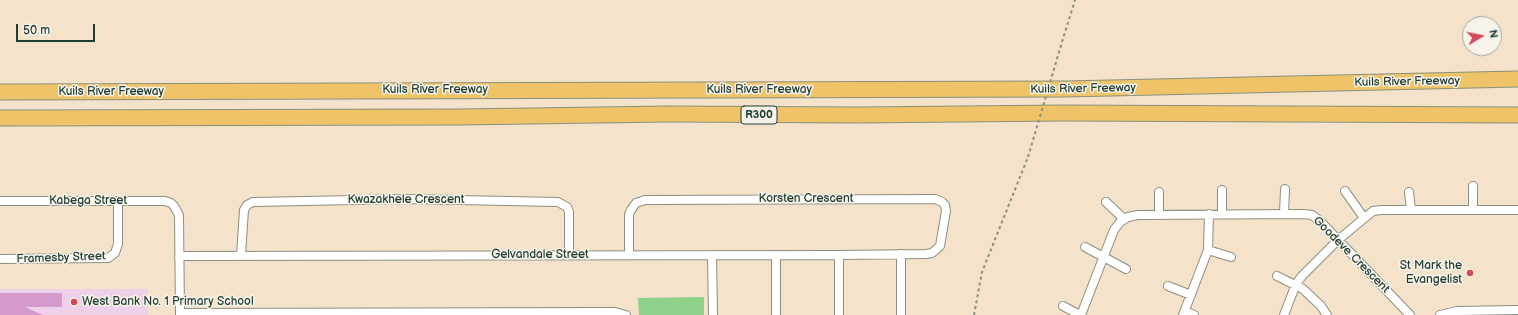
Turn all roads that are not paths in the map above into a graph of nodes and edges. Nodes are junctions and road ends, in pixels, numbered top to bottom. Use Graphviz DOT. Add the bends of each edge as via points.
graph roads {
  1 [pos="1518,79"];
  2 [pos="3,91"];
  3 [pos="1518,115"];
  4 [pos="0,118"];
  5 [pos="35,118"];
  6 [pos="0,126"];
  7 [pos="1473,186"];
  8 [pos="1284,189"];
  9 [pos="1222,190"];
  10 [pos="1345,191"];
  11 [pos="1159,192"];
  12 [pos="1409,192"];
  13 [pos="0,200"];
  14 [pos="118,200"];
  15 [pos="1106,202"];
  16 [pos="1411,210"];
  17 [pos="1473,210"];
  18 [pos="1518,210"];
  19 [pos="1209,214"];
  20 [pos="1222,214"];
  21 [pos="1284,214"];
  22 [pos="1159,215"];
  23 [pos="1364,218"];
  24 [pos="1124,219"];
  25 [pos="1338,240"];
  26 [pos="1085,247"];
  27 [pos="1208,250"];
  28 [pos="901,254"];
  29 [pos="241,255"];
  30 [pos="569,255"];
  31 [pos="629,255"];
  32 [pos="712,255"];
  33 [pos="776,255"];
  34 [pos="839,255"];
  35 [pos="179,256"];
  36 [pos="1104,256"];
  37 [pos="1231,258"];
  38 [pos="0,259"];
  39 [pos="1126,269"];
  40 [pos="1277,276"];
  41 [pos="1296,284"];
  42 [pos="1168,286"];
  43 [pos="1191,295"];
  44 [pos="1063,306"];
  45 [pos="1518,310"];
  46 [pos="1184,313"];
  47 [pos="1458,313"];
  48 [pos="180,314"];
  49 [pos="432,314"];
  50 [pos="626,315"];
  51 [pos="713,315"];
  52 [pos="776,315"];
  53 [pos="839,315"];
  54 [pos="901,315"];
  55 [pos="1080,315"];
  56 [pos="1194,315"];
  57 [pos="1284,315"];
  58 [pos="1327,315"];
  59 [pos="1410,315"];
  60 [pos="1440,315"];
  1 -- 2 [label="highway, Kuils River Freeway / R300" via="1065,89"];
  3 -- 5 [label="highway, Kuils River Freeway / R300" via="1063,113"];
  4 -- 5 [label="highway, Kuils River Freeway / R300"];
  5 -- 6 [label="highway"];
  7 -- 17 [label="street"];
  8 -- 21 [label="street"];
  9 -- 20 [label="street"];
  10 -- 23 [label="street"];
  11 -- 22 [label="street"];
  12 -- 16 [label="street"];
  13 -- 14 [label="street, Kabega Street"];
  14 -- 35 [label="street, Kabega Street" via="171,203 179,214"];
  14 -- 38 [label="street, Framesby Street" via="118,244 115,253 108,258"];
  15 -- 24 [label="street"];
  16 -- 17 [label="street"];
  16 -- 23 [label="street" via="1377,210"];
  17 -- 18 [label="street"];
  19 -- 20 [label="street, Goodeve Crescent"];
  19 -- 22 [label="street, Goodeve Crescent"];
  19 -- 27 [label="street"];
  20 -- 21 [label="street, Goodeve Crescent"];
  21 -- 25 [label="street, Goodeve Crescent" via="1312,215"];
  22 -- 24 [label="street, Goodeve Crescent" via="1138,215"];
  23 -- 25 [label="street"];
  24 -- 36 [label="street" via="1114,230"];
  25 -- 41 [label="street"];
  25 -- 59 [label="street, Goodeve Crescent"];
  26 -- 36 [label="street"];
  27 -- 37 [label="street"];
  27 -- 43 [label="street"];
  28 -- 31 [label="street, Korsten Crescent" via="929,254 938,249 946,214 942,202 934,199 641,201 633,206 629,214"];
  28 -- 34 [label="street, Gelvandale Street"];
  28 -- 54 [label="street"];
  29 -- 30 [label="street, Gelvandale Street"];
  29 -- 30 [label="street, Kwazakhele Crescent" via="244,210 253,202 408,199 558,202 567,207 569,212"];
  29 -- 35 [label="street, Gelvandale Street"];
  30 -- 31 [label="street, Gelvandale Street"];
  31 -- 32 [label="street, Gelvandale Street"];
  32 -- 33 [label="street, Gelvandale Street"];
  32 -- 51 [label="street"];
  33 -- 34 [label="street, Gelvandale Street"];
  33 -- 52 [label="street"];
  34 -- 53 [label="street"];
  35 -- 48 [label="street"];
  36 -- 39 [label="street"];
  36 -- 55 [label="street"];
  40 -- 41 [label="street"];
  41 -- 57 [label="street"];
  41 -- 58 [label="street" via="1308,293"];
  42 -- 43 [label="street"];
  43 -- 46 [label="street"];
  44 -- 55 [label="street"];
  45 -- 47 [label="street"];
  46 -- 56 [label="street"];
  47 -- 60 [label="street"];
  48 -- 49 [label="street"];
  49 -- 50 [label="street" via="615,312"];
}
